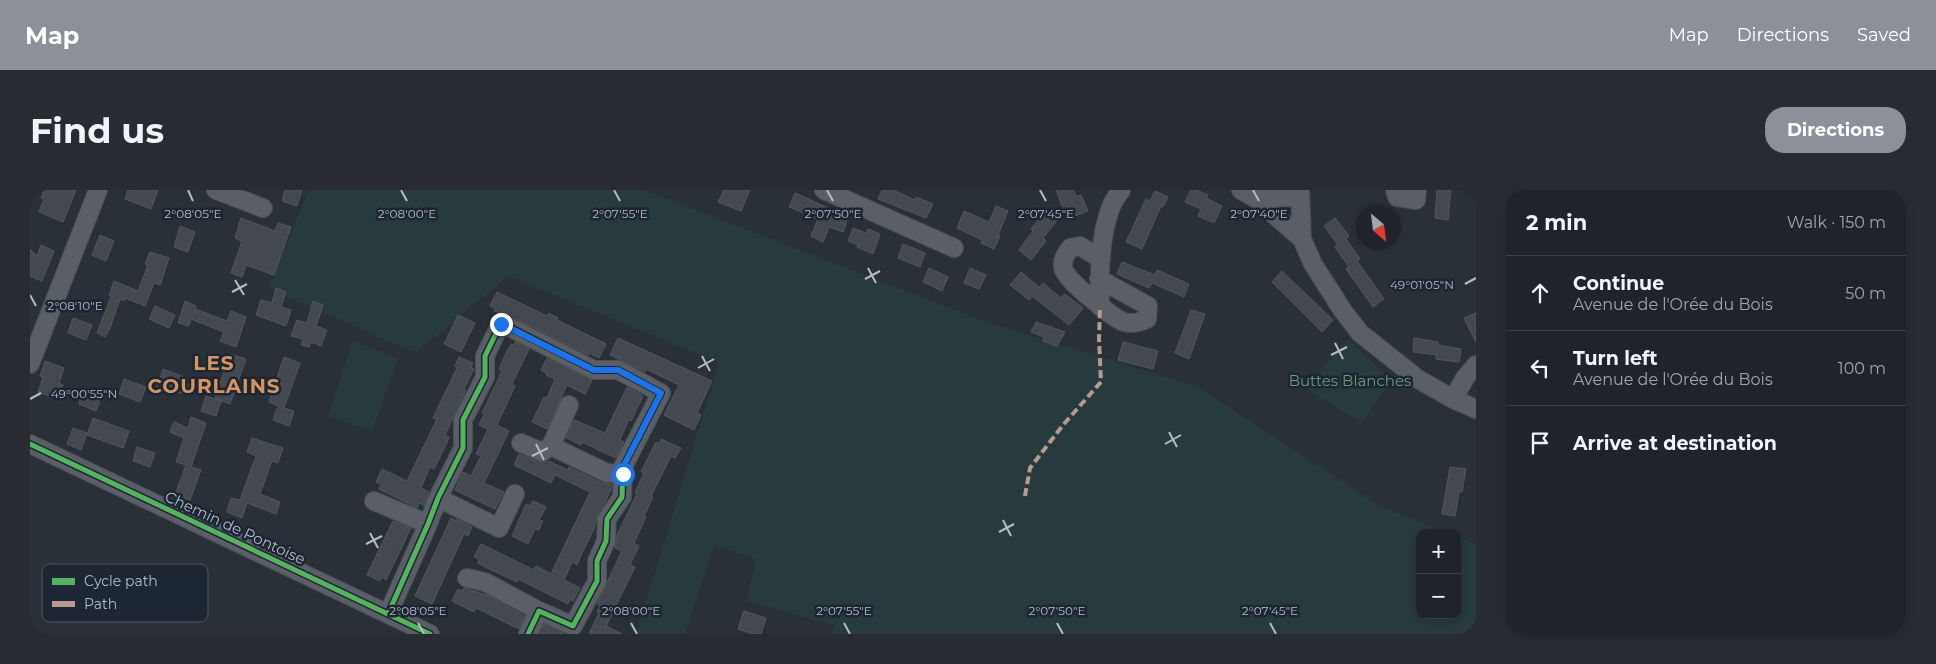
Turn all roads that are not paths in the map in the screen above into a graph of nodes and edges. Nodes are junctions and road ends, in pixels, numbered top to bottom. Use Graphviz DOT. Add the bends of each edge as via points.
graph roads {
  1 [pos="98,190"];
  2 [pos="216,190"];
  3 [pos="824,190"];
  4 [pos="1121,190"];
  5 [pos="1395,190"];
  6 [pos="1417,190"];
  7 [pos="1251,192"];
  8 [pos="1300,194"];
  9 [pos="1110,199"];
  10 [pos="263,208"];
  11 [pos="1302,239"];
  12 [pos="954,248"];
  13 [pos="1101,259"];
  14 [pos="1099,279"];
  15 [pos="1100,306"];
  16 [pos="30,364"];
  17 [pos="1476,365"];
  18 [pos="1453,399"];
  19 [pos="569,405"];
  20 [pos="1476,409"];
  21 [pos="521,442"];
  22 [pos="30,444"];
  23 [pos="551,446"];
  24 [pos="623,474"];
  25 [pos="515,494"];
  26 [pos="438,498"];
  27 [pos="374,501"];
  28 [pos="428,524"];
  29 [pos="467,578"];
  30 [pos="539,610"];
  31 [pos="388,614"];
  32 [pos="430,634"];
  33 [pos="528,634"];
  1 -- 16 [label="street"];
  2 -- 10 [label="street"];
  3 -- 12 [label="street"];
  4 -- 9 [label="street"];
  5 -- 6 [label="street" via="1397,197 1416,200"];
  7 -- 8 [label="street"];
  7 -- 11 [label="street"];
  8 -- 11 [label="street"];
  9 -- 13 [label="street"];
  11 -- 18 [label="street" via="1343,311 1360,333 1418,379"];
  13 -- 14 [label="street"];
  13 -- 15 [label="street" via="1080,246 1070,248 1064,257 1063,268"];
  14 -- 15 [label="street"];
  14 -- 15 [label="street" via="1148,306 1147,319 1136,324 1118,320"];
  17 -- 18 [label="street"];
  18 -- 20 [label="street"];
  19 -- 23 [label="street"];
  21 -- 23 [label="street" via="542,452"];
  22 -- 31 [label="street, Chemin de Pontoise"];
  23 -- 24 [label="street" via="608,473"];
  24 -- 26 [label="street" via="623,467 661,393 618,370 594,370 501,324 485,356 485,377 463,420 463,448"];
  24 -- 30 [label="street" via="622,497 607,519 606,542 597,561 597,581 573,626"];
  25 -- 26 [label="street" via="499,528"];
  26 -- 28 [label="street"];
  27 -- 28 [label="street"];
  28 -- 31 [label="street"];
  29 -- 30 [label="street" via="485,582"];
  30 -- 33 [label="street"];
  31 -- 32 [label="street, Chemin de Pontoise"];
}
